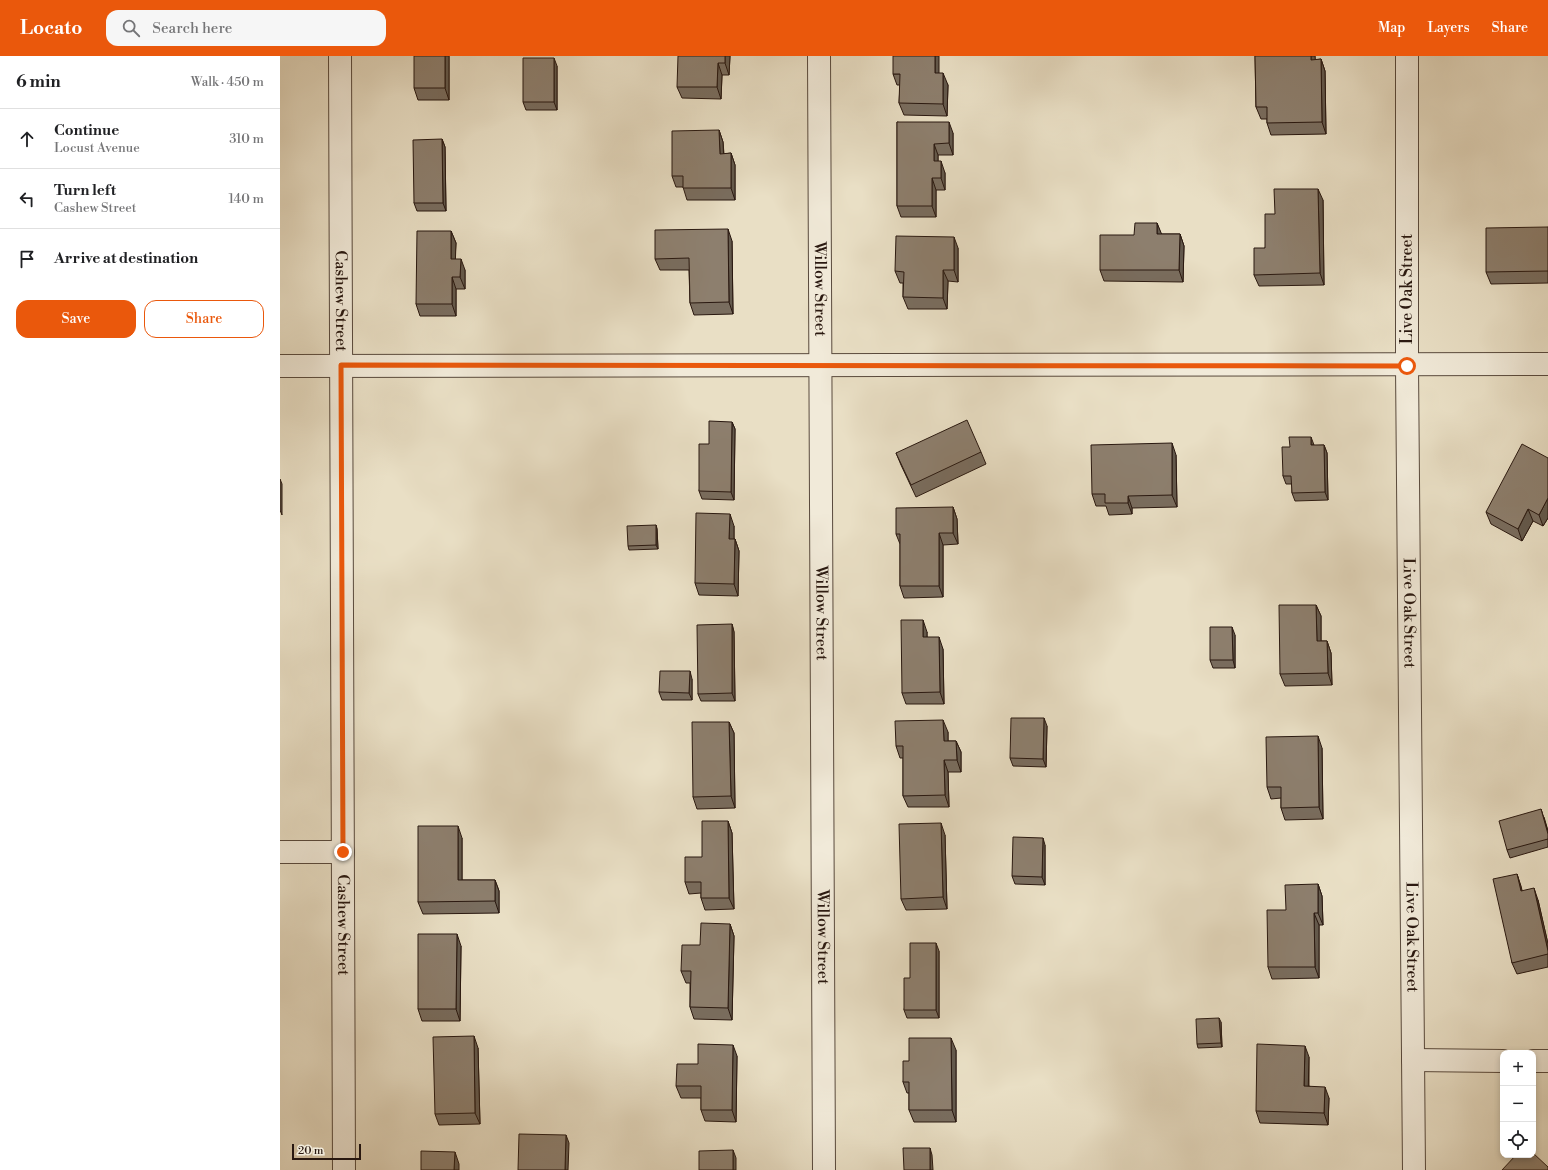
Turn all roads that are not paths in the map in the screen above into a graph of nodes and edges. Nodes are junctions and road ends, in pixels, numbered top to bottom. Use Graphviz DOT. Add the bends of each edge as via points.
graph roads {
  1 [pos="340,56"];
  2 [pos="819,56"];
  3 [pos="1407,56"];
  4 [pos="1548,364"];
  5 [pos="341,365"];
  6 [pos="280,366"];
  7 [pos="820,366"];
  8 [pos="1407,366"];
  9 [pos="280,852"];
  10 [pos="343,852"];
  11 [pos="1414,1060"];
  12 [pos="1500,1061"];
  13 [pos="1536,1061"];
  14 [pos="1548,1061"];
  15 [pos="344,1170"];
  16 [pos="824,1170"];
  17 [pos="1414,1170"];
  1 -- 5 [label="street, Cashew Street"];
  2 -- 7 [label="street, Willow Street"];
  3 -- 8 [label="street, Live Oak Street"];
  4 -- 8 [label="street"];
  5 -- 6 [label="street"];
  5 -- 7 [label="street"];
  5 -- 10 [label="street, Cashew Street"];
  7 -- 8 [label="street"];
  7 -- 16 [label="street, Willow Street"];
  8 -- 11 [label="street, Live Oak Street"];
  9 -- 10 [label="street"];
  10 -- 15 [label="street, Cashew Street"];
  11 -- 12 [label="street"];
  11 -- 17 [label="street, Live Oak Street"];
  13 -- 14 [label="street"];
}
